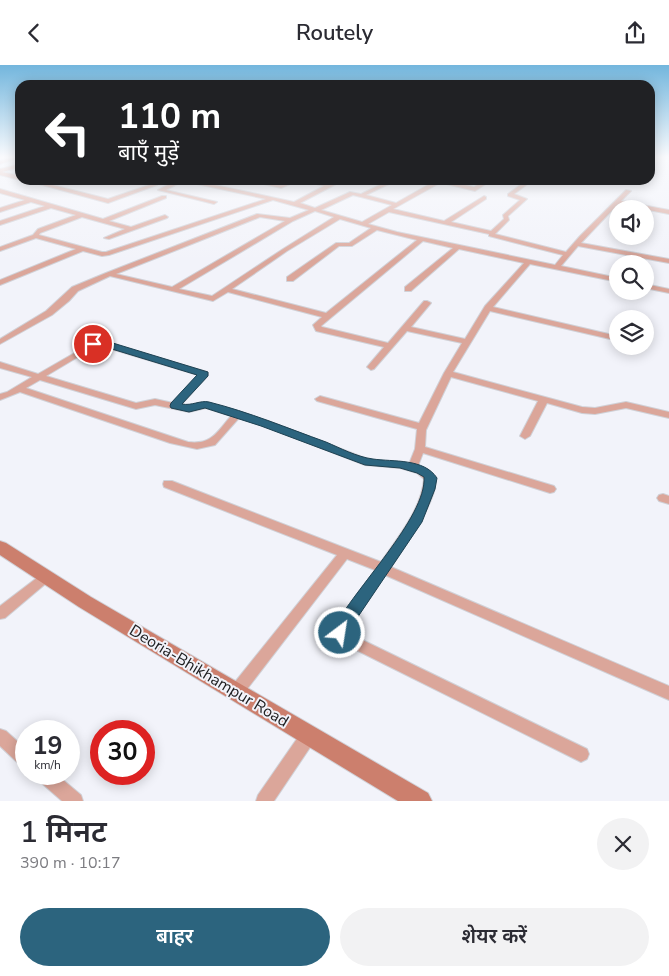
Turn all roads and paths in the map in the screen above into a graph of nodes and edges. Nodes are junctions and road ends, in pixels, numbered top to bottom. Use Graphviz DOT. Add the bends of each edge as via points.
graph roads {
  1 [pos="75,192"];
  2 [pos="135,192"];
  3 [pos="171,192"];
  4 [pos="241,192"];
  5 [pos="317,192"];
  6 [pos="368,192"];
  7 [pos="419,192"];
  8 [pos="514,192"];
  9 [pos="8,193"];
  10 [pos="362,195"];
  11 [pos="0,196"];
  12 [pos="164,197"];
  13 [pos="484,198"];
  14 [pos="271,199"];
  15 [pos="31,200"];
  16 [pos="115,200"];
  17 [pos="124,202"];
  18 [pos="214,202"];
  19 [pos="132,204"];
  20 [pos="294,204"];
  21 [pos="397,205"];
  22 [pos="51,206"];
  23 [pos="141,206"];
  24 [pos="654,209"];
  25 [pos="0,210"];
  26 [pos="315,210"];
  27 [pos="388,210"];
  28 [pos="609,210"];
  29 [pos="669,212"];
  30 [pos="81,215"];
  31 [pos="165,217"];
  32 [pos="339,217"];
  33 [pos="291,220"];
  34 [pos="102,221"];
  35 [pos="0,223"];
  36 [pos="445,223"];
  37 [pos="363,225"];
  38 [pos="376,228"];
  39 [pos="131,229"];
  40 [pos="492,233"];
  41 [pos="36,236"];
  42 [pos="107,238"];
  43 [pos="422,239"];
  44 [pos="576,243"];
  45 [pos="458,247"];
  46 [pos="0,249"];
  47 [pos="82,249"];
  48 [pos="568,254"];
  49 [pos="669,261"];
  50 [pos="528,262"];
  51 [pos="556,268"];
  52 [pos="108,274"];
  53 [pos="609,278"];
  54 [pos="290,279"];
  55 [pos="0,283"];
  56 [pos="654,288"];
  57 [pos="408,289"];
  58 [pos="172,290"];
  59 [pos="227,290"];
  60 [pos="669,291"];
  61 [pos="427,303"];
  62 [pos="488,308"];
  63 [pos="327,316"];
  64 [pos="406,327"];
  65 [pos="609,337"];
  66 [pos="0,342"];
  67 [pos="467,342"];
  68 [pos="390,346"];
  69 [pos="0,365"];
  70 [pos="371,367"];
  71 [pos="448,373"];
  72 [pos="38,377"];
  73 [pos="19,389"];
  74 [pos="0,397"];
  75 [pos="320,399"];
  76 [pos="544,399"];
  77 [pos="175,406"];
  78 [pos="237,415"];
  79 [pos="669,415"];
  80 [pos="422,427"];
  81 [pos="525,436"];
  82 [pos="420,449"];
  83 [pos="412,468"];
  84 [pos="168,484"];
  85 [pos="550,489"];
  86 [pos="0,547"];
  87 [pos="345,553"];
  88 [pos="383,568"];
  89 [pos="46,577"];
  90 [pos="0,614"];
  91 [pos="236,692"];
  92 [pos="669,693"];
  93 [pos="309,735"];
  94 [pos="0,736"];
  95 [pos="15,749"];
  96 [pos="580,754"];
  97 [pos="57,785"];
  98 [pos="75,801"];
  99 [pos="264,801"];
  100 [pos="420,801"];
  1 -- 16 [label="street"];
  2 -- 16 [label="street"];
  3 -- 18 [label="street"];
  4 -- 14 [label="street"];
  5 -- 20 [label="street"];
  6 -- 10 [label="street"];
  7 -- 21 [label="street"];
  8 -- 40 [label="street" via="510,195 524,199"];
  9 -- 11 [label="street"];
  9 -- 15 [label="street"];
  10 -- 21 [label="street"];
  10 -- 26 [label="street" via="350,193"];
  12 -- 23 [label="street"];
  13 -- 36 [label="street"];
  14 -- 20 [label="street"];
  14 -- 47 [label="street" via="107,254"];
  15 -- 22 [label="street"];
  15 -- 25 [label="street"];
  16 -- 17 [label="street"];
  19 -- 23 [label="street"];
  20 -- 26 [label="street"];
  21 -- 27 [label="street"];
  22 -- 30 [label="street"];
  22 -- 35 [label="street"];
  23 -- 34 [label="street"];
  24 -- 29 [label="street"];
  26 -- 32 [label="street"];
  26 -- 33 [label="street"];
  27 -- 36 [label="street"];
  27 -- 37 [label="street"];
  28 -- 44 [label="street"];
  30 -- 34 [label="street"];
  30 -- 41 [label="street" via="40,230"];
  31 -- 39 [label="street"];
  32 -- 37 [label="street"];
  32 -- 59 [label="street"];
  33 -- 52 [label="street" via="259,215"];
  33 -- 58 [label="street"];
  34 -- 39 [label="street"];
  36 -- 40 [label="street"];
  37 -- 38 [label="street"];
  38 -- 43 [label="street"];
  38 -- 54 [label="street" via="350,245 338,244"];
  39 -- 42 [label="street"];
  40 -- 48 [label="street" via="499,238"];
  41 -- 46 [label="street"];
  41 -- 47 [label="street"];
  43 -- 45 [label="street"];
  43 -- 63 [label="street"];
  44 -- 48 [label="street"];
  44 -- 49 [label="street"];
  45 -- 50 [label="street"];
  45 -- 57 [label="street"];
  47 -- 55 [label="street"];
  48 -- 51 [label="street"];
  50 -- 51 [label="street"];
  50 -- 62 [label="street"];
  51 -- 53 [label="street"];
  52 -- 58 [label="street"];
  52 -- 66 [label="street" via="74,289 50,313"];
  56 -- 60 [label="street"];
  58 -- 59 [label="street" via="210,299"];
  59 -- 63 [label="street"];
  61 -- 64 [label="street"];
  62 -- 65 [label="street"];
  62 -- 67 [label="street"];
  63 -- 68 [label="street" via="316,327"];
  64 -- 67 [label="street"];
  64 -- 68 [label="street"];
  67 -- 71 [label="street"];
  68 -- 70 [label="street"];
  69 -- 72 [label="street"];
  71 -- 76 [label="street"];
  71 -- 80 [label="street"];
  72 -- 73 [label="street"];
  72 -- 77 [label="street" via="136,406 155,402"];
  72 -- 77 [label="street" via="93,344 103,343 204,374"];
  73 -- 74 [label="street"];
  73 -- 78 [label="street" via="199,448 209,446"];
  75 -- 80 [label="street"];
  76 -- 79 [label="street" via="589,411 626,405"];
  76 -- 81 [label="street"];
  77 -- 78 [label="street" via="189,409 206,405"];
  78 -- 83 [label="street" via="369,463"];
  80 -- 82 [label="street"];
  82 -- 83 [label="street"];
  82 -- 85 [label="street"];
  83 -- 88 [label="street" via="428,475 429,489 415,522"];
  84 -- 87 [label="street"];
  86 -- 89 [label="main road, Deoria-Bhikhampur Road"];
  87 -- 88 [label="street"];
  87 -- 91 [label="street"];
  88 -- 92 [label="street"];
  88 -- 96 [label="street" via="342,628 340,633 343,637"];
  89 -- 90 [label="street"];
  89 -- 91 [label="main road, Deoria-Bhikhampur Road"];
  91 -- 93 [label="main road, Deoria-Bhikhampur Road"];
  93 -- 99 [label="street"];
  93 -- 100 [label="main road, Deoria-Bhikhampur Road"];
  94 -- 95 [label="street"];
  97 -- 98 [label="street"];
}
